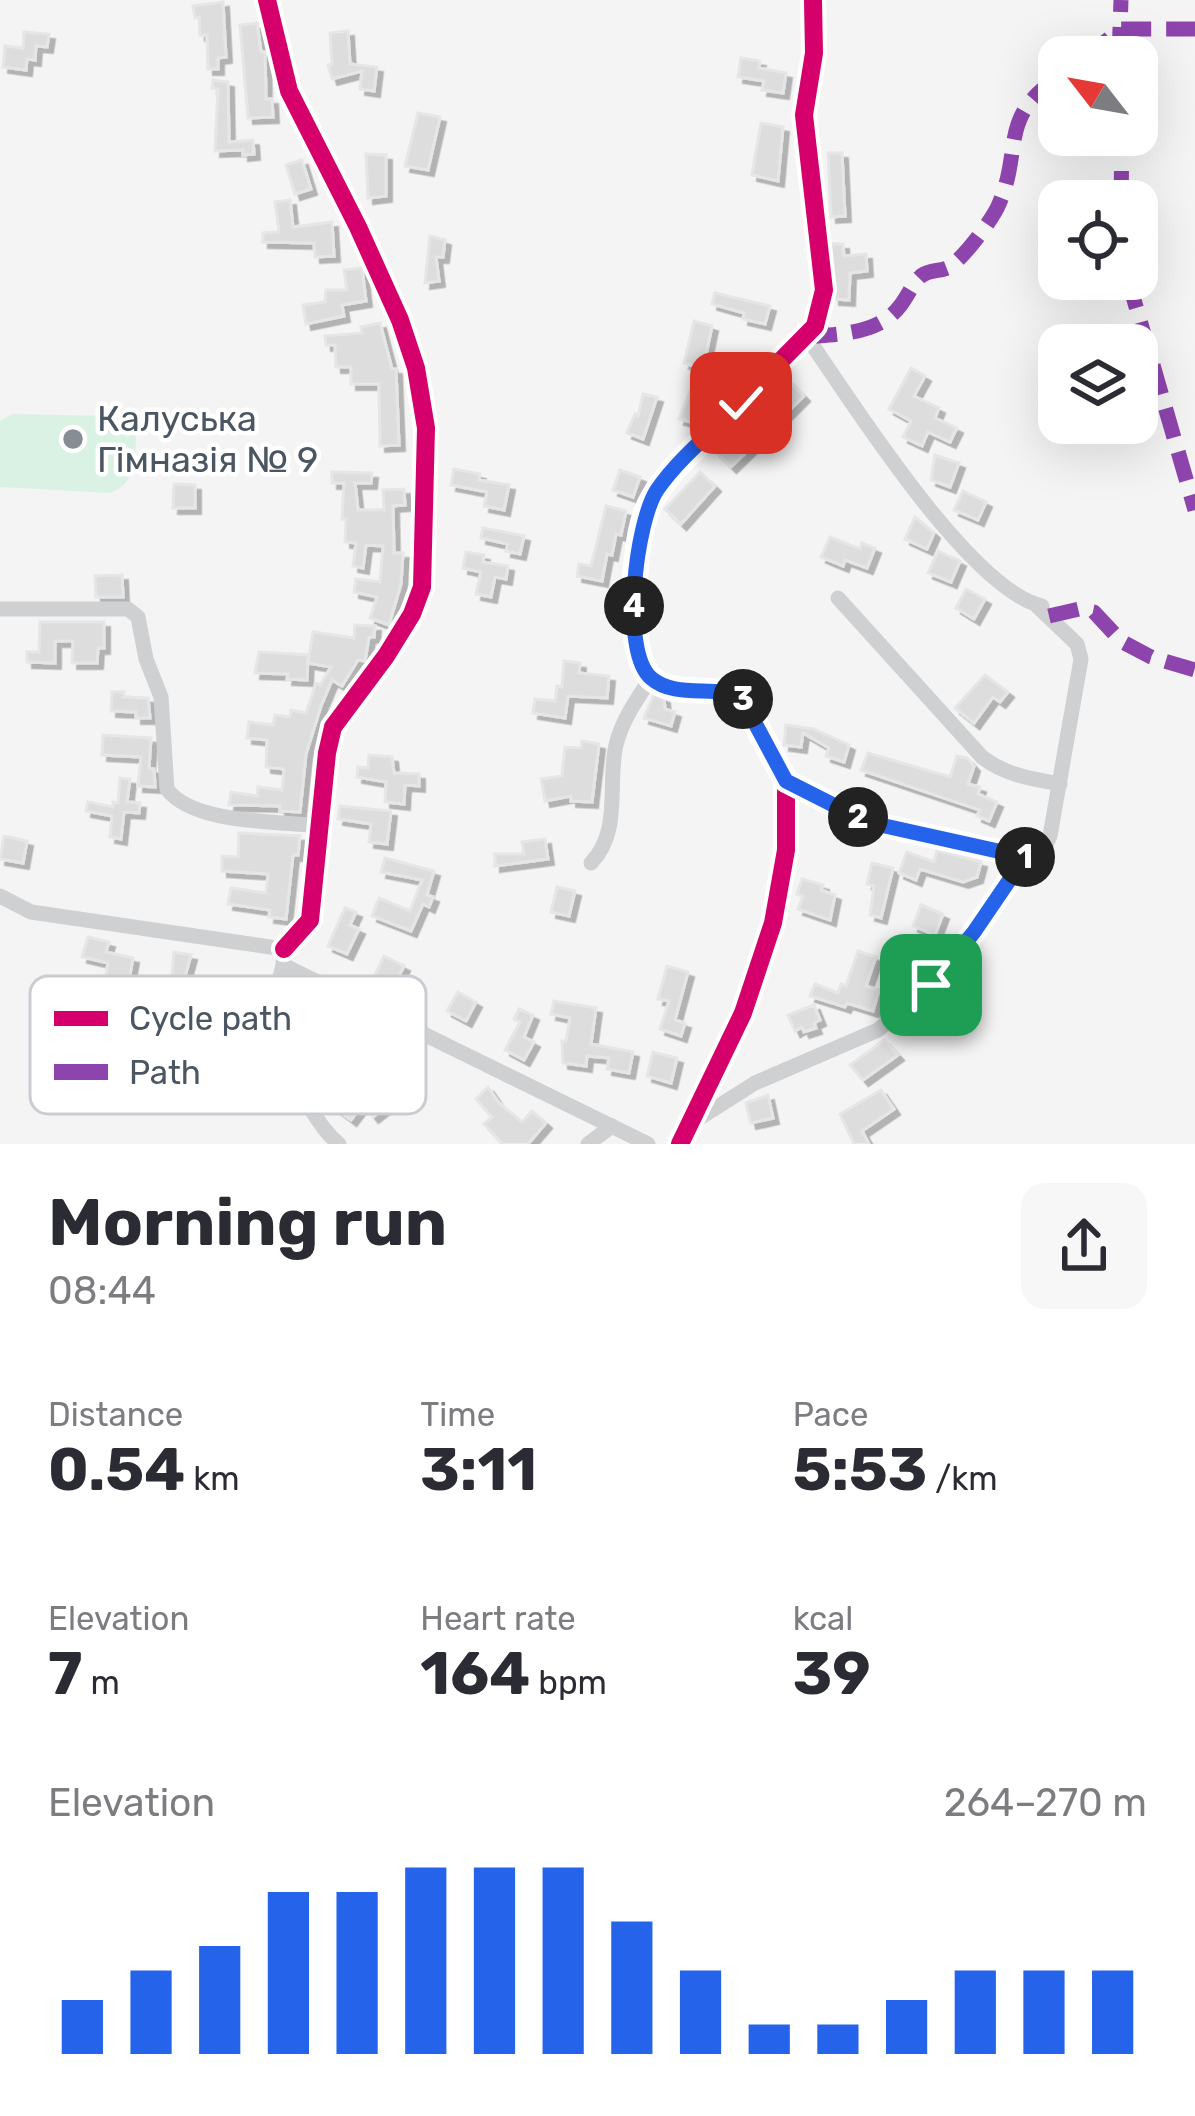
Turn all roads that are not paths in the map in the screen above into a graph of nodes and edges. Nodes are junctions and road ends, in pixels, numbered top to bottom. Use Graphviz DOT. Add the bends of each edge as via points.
graph roads {
  1 [pos="267,0"];
  2 [pos="813,0"];
  3 [pos="807,337"];
  4 [pos="838,598"];
  5 [pos="0,609"];
  6 [pos="651,678"];
  7 [pos="786,781"];
  8 [pos="1060,784"];
  9 [pos="319,826"];
  10 [pos="1034,859"];
  11 [pos="591,863"];
  12 [pos="0,896"];
  13 [pos="284,957"];
  14 [pos="280,976"];
  15 [pos="321,976"];
  16 [pos="426,1030"];
  17 [pos="314,1114"];
  18 [pos="694,1121"];
  19 [pos="612,1126"];
  20 [pos="333,1141"];
  21 [pos="588,1144"];
  22 [pos="648,1144"];
  23 [pos="680,1144"];
  1 -- 9 [label="street" via="289,91 400,320 426,428 422,587 404,628 333,728"];
  2 -- 3 [label="street" via="804,115 824,290"];
  3 -- 6 [label="street" via="655,493 643,520 634,605 636,652"];
  3 -- 8 [label="street" via="976,564 1040,606 1077,644"];
  4 -- 8 [label="street" via="982,757"];
  5 -- 9 [label="street" via="128,609 138,617 161,698 167,789 176,801 198,812"];
  6 -- 7 [label="street" via="741,697"];
  6 -- 11 [label="street" via="616,743 615,800"];
  7 -- 10 [label="street" via="867,822"];
  7 -- 18 [label="street" via="786,850 772,923"];
  8 -- 10 [label="street" via="1050,836"];
  9 -- 13 [label="street" via="310,920"];
  10 -- 18 [label="street" via="1017,869 931,985 878,1030 754,1083"];
  12 -- 13 [label="street" via="31,912"];
  13 -- 14 [label="street"];
  13 -- 15 [label="street"];
  16 -- 19 [label="street"];
  17 -- 20 [label="street"];
  18 -- 23 [label="street"];
  19 -- 21 [label="street"];
  19 -- 22 [label="street"];
}
